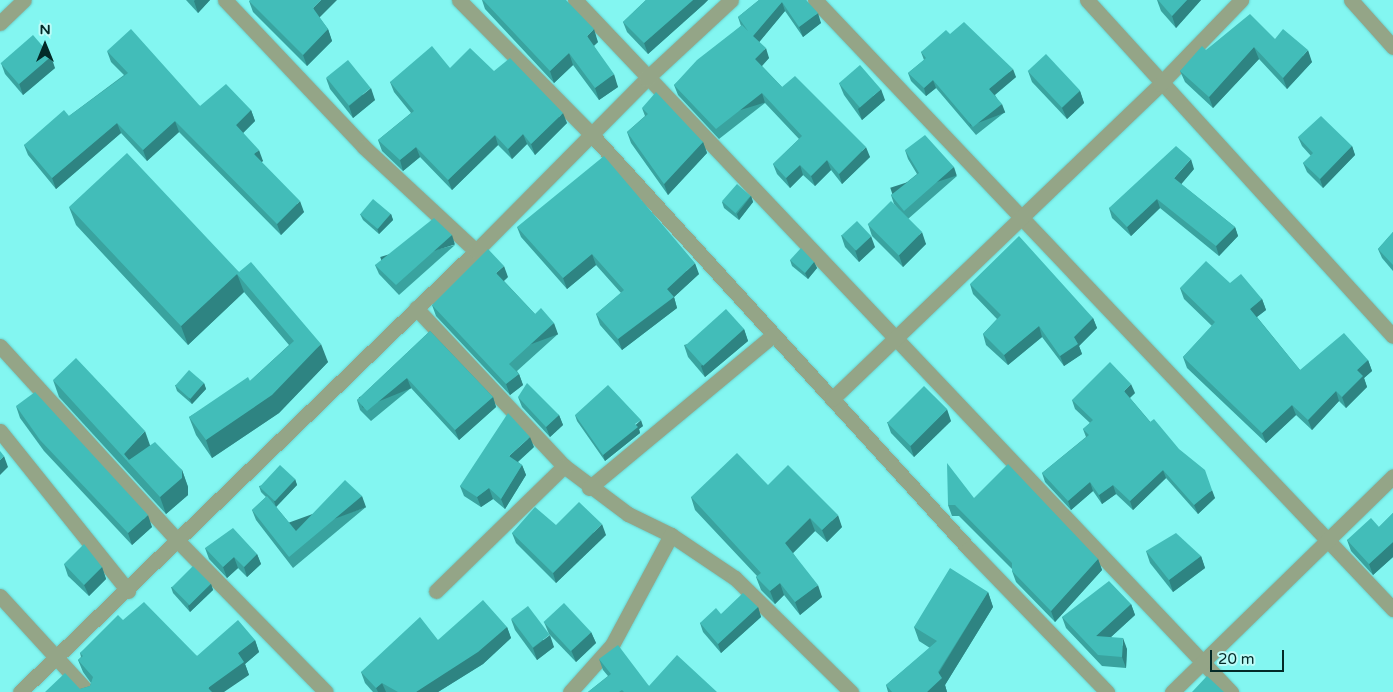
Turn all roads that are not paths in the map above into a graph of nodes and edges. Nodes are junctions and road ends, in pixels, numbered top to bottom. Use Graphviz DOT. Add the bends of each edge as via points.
graph roads {
  1 [pos="24,0"];
  2 [pos="225,0"];
  3 [pos="459,0"];
  4 [pos="575,0"];
  5 [pos="732,0"];
  6 [pos="815,0"];
  7 [pos="1088,0"];
  8 [pos="1241,0"];
  9 [pos="1351,0"];
  10 [pos="0,23"];
  11 [pos="1393,47"];
  12 [pos="646,79"];
  13 [pos="1160,84"];
  14 [pos="592,135"];
  15 [pos="1020,221"];
  16 [pos="476,251"];
  17 [pos="416,308"];
  18 [pos="773,335"];
  19 [pos="1393,336"];
  20 [pos="897,341"];
  21 [pos="0,346"];
  22 [pos="832,399"];
  23 [pos="0,431"];
  24 [pos="564,466"];
  25 [pos="1393,476"];
  26 [pos="589,488"];
  27 [pos="671,535"];
  28 [pos="178,541"];
  29 [pos="1329,542"];
  30 [pos="128,590"];
  31 [pos="436,590"];
  32 [pos="0,596"];
  33 [pos="1393,609"];
  34 [pos="56,658"];
  35 [pos="1205,664"];
  36 [pos="20,692"];
  37 [pos="88,692"];
  38 [pos="326,692"];
  39 [pos="570,692"];
  40 [pos="851,692"];
  41 [pos="1108,692"];
  42 [pos="1172,692"];
  43 [pos="1231,692"];
  1 -- 10 [label="street"];
  2 -- 16 [label="street" via="364,147"];
  3 -- 14 [label="street"];
  4 -- 12 [label="street"];
  5 -- 12 [label="street"];
  6 -- 15 [label="street"];
  7 -- 13 [label="street"];
  8 -- 13 [label="street"];
  9 -- 11 [label="street"];
  12 -- 14 [label="street"];
  12 -- 20 [label="street" via="738,170"];
  13 -- 15 [label="street"];
  13 -- 19 [label="street"];
  14 -- 16 [label="street"];
  14 -- 18 [label="street"];
  15 -- 20 [label="street"];
  15 -- 29 [label="street"];
  16 -- 17 [label="street"];
  17 -- 24 [label="street"];
  17 -- 28 [label="street"];
  18 -- 22 [label="street"];
  18 -- 26 [label="street"];
  20 -- 22 [label="street"];
  20 -- 35 [label="street"];
  21 -- 28 [label="street"];
  22 -- 41 [label="street"];
  23 -- 30 [label="street"];
  24 -- 26 [label="street"];
  24 -- 31 [label="street"];
  25 -- 29 [label="street"];
  26 -- 27 [label="street"];
  27 -- 39 [label="street" via="612,644"];
  27 -- 40 [label="street" via="735,578"];
  28 -- 30 [label="street"];
  28 -- 38 [label="street"];
  29 -- 33 [label="street"];
  29 -- 35 [label="street"];
  30 -- 34 [label="street"];
  32 -- 34 [label="street"];
  34 -- 36 [label="street"];
  34 -- 37 [label="street"];
  35 -- 42 [label="street"];
  35 -- 43 [label="street"];
}
